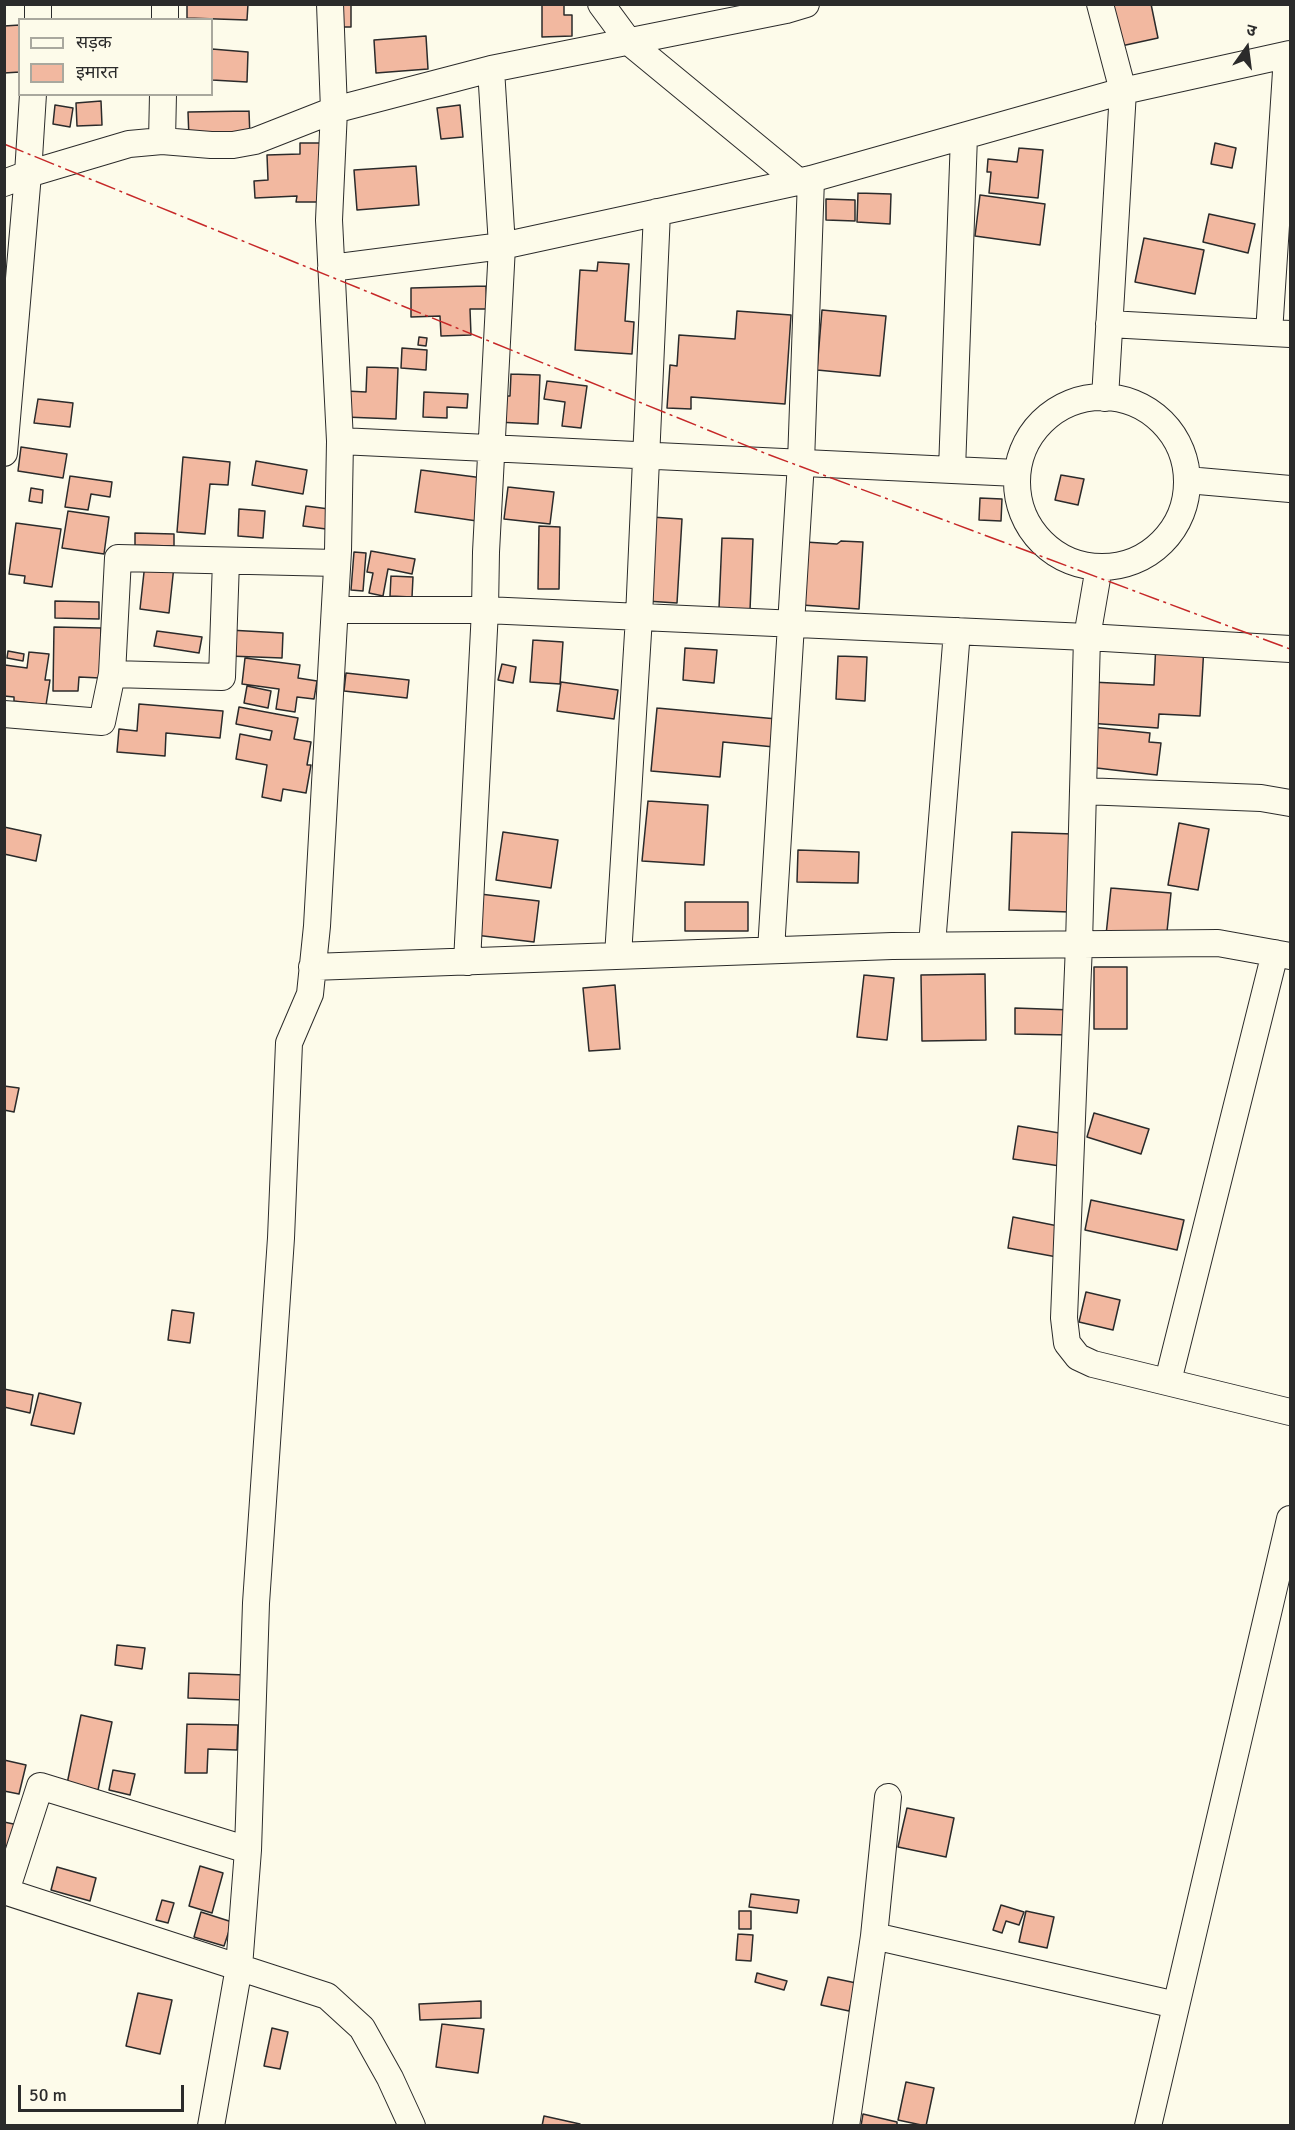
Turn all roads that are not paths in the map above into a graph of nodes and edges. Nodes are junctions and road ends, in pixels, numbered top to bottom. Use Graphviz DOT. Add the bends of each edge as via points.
graph roads {
  1 [pos="330,4"];
  2 [pos="601,4"];
  3 [pos="806,4"];
  4 [pos="1100,4"];
  5 [pos="629,42"];
  6 [pos="1289,55"];
  7 [pos="490,69"];
  8 [pos="1123,91"];
  9 [pos="33,96"];
  10 [pos="163,96"];
  11 [pos="334,110"];
  12 [pos="964,136"];
  13 [pos="162,141"];
  14 [pos="16,178"];
  15 [pos="805,181"];
  16 [pos="657,212"];
  17 [pos="502,246"];
  18 [pos="331,268"];
  19 [pos="1109,324"];
  20 [pos="1280,333"];
  21 [pos="1105,398"];
  22 [pos="340,441"];
  23 [pos="5,444"];
  24 [pos="491,447"];
  25 [pos="647,455"];
  26 [pos="801,462"];
  27 [pos="952,470"];
  28 [pos="1017,473"];
  29 [pos="1187,480"];
  30 [pos="1290,489"];
  31 [pos="226,561"];
  32 [pos="337,563"];
  33 [pos="1099,567"];
  34 [pos="335,610"];
  35 [pos="485,610"];
  36 [pos="639,617"];
  37 [pos="791,624"];
  38 [pos="957,631"];
  39 [pos="1087,637"];
  40 [pos="1290,649"];
  41 [pos="112,674"];
  42 [pos="4,714"];
  43 [pos="1083,791"];
  44 [pos="1290,803"];
  45 [pos="1079,944"];
  46 [pos="932,945"];
  47 [pos="771,950"];
  48 [pos="1283,955"];
  49 [pos="618,956"];
  50 [pos="467,962"];
  51 [pos="312,967"];
  52 [pos="1168,1381"];
  53 [pos="1290,1412"];
  54 [pos="1290,1519"];
  55 [pos="888,1797"];
  56 [pos="248,1850"];
  57 [pos="5,1891"];
  58 [pos="874,1936"];
  59 [pos="239,1967"];
  60 [pos="1176,2006"];
  61 [pos="211,2126"];
  62 [pos="412,2126"];
  63 [pos="846,2126"];
  64 [pos="1148,2126"];
  1 -- 11 [label="street"];
  2 -- 5 [label="street"];
  3 -- 5 [label="street"];
  4 -- 8 [label="street"];
  5 -- 7 [label="street"];
  5 -- 15 [label="street"];
  6 -- 8 [label="street"];
  6 -- 20 [label="street"];
  7 -- 11 [label="street"];
  7 -- 17 [label="street"];
  8 -- 12 [label="street"];
  8 -- 19 [label="street"];
  9 -- 14 [label="street"];
  10 -- 13 [label="street"];
  11 -- 13 [label="street" via="281,132 233,145"];
  11 -- 18 [label="street"];
  12 -- 15 [label="street"];
  12 -- 27 [label="street"];
  13 -- 14 [label="street" via="129,144"];
  14 -- 23 [label="street"];
  15 -- 16 [label="street"];
  15 -- 26 [label="street"];
  16 -- 17 [label="street"];
  16 -- 25 [label="street"];
  17 -- 18 [label="street"];
  17 -- 24 [label="street"];
  18 -- 22 [label="street"];
  19 -- 20 [label="street"];
  19 -- 21 [label="street"];
  21 -- 28 [label="street" via="1087,398 1059,407 1038,425 1024,447"];
  21 -- 29 [label="street" via="1144,408 1167,426 1182,451"];
  22 -- 24 [label="street"];
  22 -- 32 [label="street"];
  24 -- 25 [label="street"];
  24 -- 35 [label="street"];
  25 -- 26 [label="street"];
  25 -- 36 [label="street"];
  26 -- 27 [label="street"];
  26 -- 37 [label="street"];
  27 -- 28 [label="street"];
  28 -- 33 [label="street" via="1018,500 1029,525 1046,546 1069,560"];
  29 -- 30 [label="street"];
  29 -- 33 [label="street" via="1183,508 1169,534 1148,554 1123,564"];
  31 -- 32 [label="street"];
  31 -- 41 [label="street" via="118,558"];
  31 -- 41 [label="street" via="222,676"];
  32 -- 34 [label="street"];
  33 -- 39 [label="street"];
  34 -- 35 [label="street"];
  34 -- 51 [label="street"];
  35 -- 36 [label="street"];
  35 -- 50 [label="street"];
  36 -- 37 [label="street"];
  36 -- 49 [label="street"];
  37 -- 38 [label="street"];
  37 -- 47 [label="street"];
  38 -- 39 [label="street"];
  38 -- 46 [label="street"];
  39 -- 40 [label="street"];
  39 -- 43 [label="street"];
  41 -- 42 [label="street" via="102,722"];
  43 -- 44 [label="street" via="1261,798"];
  43 -- 45 [label="street"];
  45 -- 46 [label="street"];
  45 -- 48 [label="street" via="1218,943"];
  45 -- 52 [label="street" via="1064,1318 1067,1342 1078,1357 1093,1364"];
  46 -- 47 [label="street"];
  47 -- 49 [label="street"];
  48 -- 52 [label="street"];
  49 -- 50 [label="street"];
  50 -- 51 [label="street"];
  51 -- 56 [label="street" via="310,994 289,1043 281,1238 256,1603"];
  52 -- 53 [label="street"];
  54 -- 60 [label="street"];
  55 -- 58 [label="street"];
  56 -- 57 [label="street" via="40,1785"];
  56 -- 59 [label="street"];
  57 -- 59 [label="street"];
  58 -- 60 [label="street"];
  58 -- 63 [label="street"];
  59 -- 61 [label="street"];
  59 -- 62 [label="street" via="327,1996 362,2028"];
  60 -- 64 [label="street"];
}
